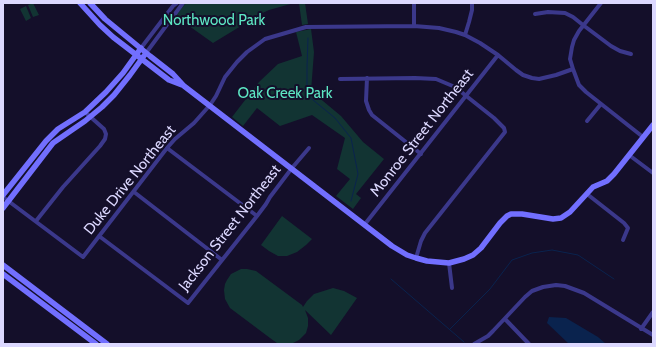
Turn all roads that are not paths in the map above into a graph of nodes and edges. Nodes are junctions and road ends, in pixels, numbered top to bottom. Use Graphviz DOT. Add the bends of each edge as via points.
graph roads {
  1 [pos="80,3"];
  2 [pos="90,3"];
  3 [pos="176,3"];
  4 [pos="183,3"];
  5 [pos="414,3"];
  6 [pos="472,3"];
  7 [pos="601,3"];
  8 [pos="535,14"];
  9 [pos="583,25"];
  10 [pos="414,26"];
  11 [pos="465,36"];
  12 [pos="141,48"];
  13 [pos="146,53"];
  14 [pos="137,54"];
  15 [pos="631,54"];
  16 [pos="498,56"];
  17 [pos="142,59"];
  18 [pos="573,69"];
  19 [pos="340,78"];
  20 [pos="367,78"];
  21 [pos="184,86"];
  22 [pos="467,96"];
  23 [pos="601,104"];
  24 [pos="210,105"];
  25 [pos="85,112"];
  26 [pos="90,117"];
  27 [pos="587,121"];
  28 [pos="653,125"];
  29 [pos="643,137"];
  30 [pos="167,148"];
  31 [pos="309,148"];
  32 [pos="420,154"];
  33 [pos="629,155"];
  34 [pos="292,168"];
  35 [pos="653,173"];
  36 [pos="134,192"];
  37 [pos="587,194"];
  38 [pos="3,196"];
  39 [pos="8,201"];
  40 [pos="3,208"];
  41 [pos="257,216"];
  42 [pos="36,221"];
  43 [pos="365,224"];
  44 [pos="99,236"];
  45 [pos="623,240"];
  46 [pos="416,258"];
  47 [pos="222,260"];
  48 [pos="449,262"];
  49 [pos="3,264"];
  50 [pos="3,274"];
  51 [pos="452,288"];
  52 [pos="653,312"];
  53 [pos="505,319"];
  54 [pos="641,329"];
  55 [pos="653,335"];
  56 [pos="96,344"];
  57 [pos="107,344"];
  58 [pos="474,344"];
  59 [pos="529,344"];
  1 -- 14 [label="street" via="113,37"];
  2 -- 12 [label="street" via="105,19"];
  3 -- 12 [label="street"];
  4 -- 13 [label="street"];
  5 -- 10 [label="street"];
  6 -- 11 [label="street"];
  7 -- 9 [label="street"];
  8 -- 9 [label="street" via="565,13"];
  9 -- 15 [label="street" via="611,46"];
  9 -- 18 [label="street" via="572,47 570,59"];
  10 -- 11 [label="street, Duke Drive Northeast" via="439,28"];
  10 -- 24 [label="street, Duke Drive Northeast" via="306,26 265,39 237,62 225,77"];
  11 -- 16 [label="street, Duke Drive Northeast"];
  12 -- 13 [label="street"];
  12 -- 14 [label="street"];
  13 -- 17 [label="street"];
  13 -- 21 [label="street"];
  14 -- 17 [label="street"];
  14 -- 25 [label="street" via="106,92"];
  16 -- 18 [label="street, Duke Drive Northeast" via="523,75 532,78 540,79"];
  16 -- 22 [label="street, Monroe Street Northeast"];
  17 -- 21 [label="street" via="169,80"];
  17 -- 26 [label="street" via="114,95"];
  18 -- 23 [label="street" via="579,84"];
  19 -- 20 [label="street"];
  20 -- 22 [label="street" via="436,79 455,87"];
  20 -- 32 [label="street" via="368,110"];
  21 -- 24 [label="street"];
  22 -- 32 [label="street, Monroe Street Northeast"];
  22 -- 46 [label="street" via="502,125 505,132 425,233"];
  23 -- 27 [label="street"];
  23 -- 29 [label="street"];
  24 -- 30 [label="street, Duke Drive Northeast"];
  24 -- 34 [label="street"];
  25 -- 26 [label="street"];
  25 -- 38 [label="street" via="58,129 40,147"];
  26 -- 39 [label="street" via="54,143"];
  26 -- 42 [label="street" via="104,129 105,139"];
  28 -- 29 [label="street"];
  29 -- 33 [label="street"];
  30 -- 36 [label="street, Duke Drive Northeast"];
  30 -- 41 [label="street"];
  31 -- 34 [label="street, Jackson Street Northeast"];
  32 -- 43 [label="street, Monroe Street Northeast"];
  33 -- 35 [label="street"];
  33 -- 37 [label="street" via="607,181 593,187"];
  34 -- 41 [label="street, Jackson Street Northeast"];
  34 -- 43 [label="street"];
  36 -- 44 [label="street, Duke Drive Northeast"];
  36 -- 47 [label="street"];
  37 -- 45 [label="street" via="628,228"];
  37 -- 48 [label="street" via="561,218 511,214 473,255"];
  38 -- 39 [label="street"];
  39 -- 40 [label="street"];
  39 -- 42 [label="street"];
  41 -- 47 [label="street, Jackson Street Northeast"];
  42 -- 44 [label="street, Duke Drive Northeast" via="83,257"];
  43 -- 46 [label="street" via="396,248"];
  44 -- 47 [label="street, Jackson Street Northeast" via="188,302"];
  46 -- 48 [label="street"];
  48 -- 51 [label="street"];
  49 -- 57 [label="street"];
  50 -- 56 [label="street"];
  52 -- 54 [label="street"];
  53 -- 54 [label="street" via="532,291 556,285 584,293"];
  53 -- 58 [label="street" via="488,336"];
  53 -- 59 [label="street"];
  54 -- 55 [label="street"];
}
